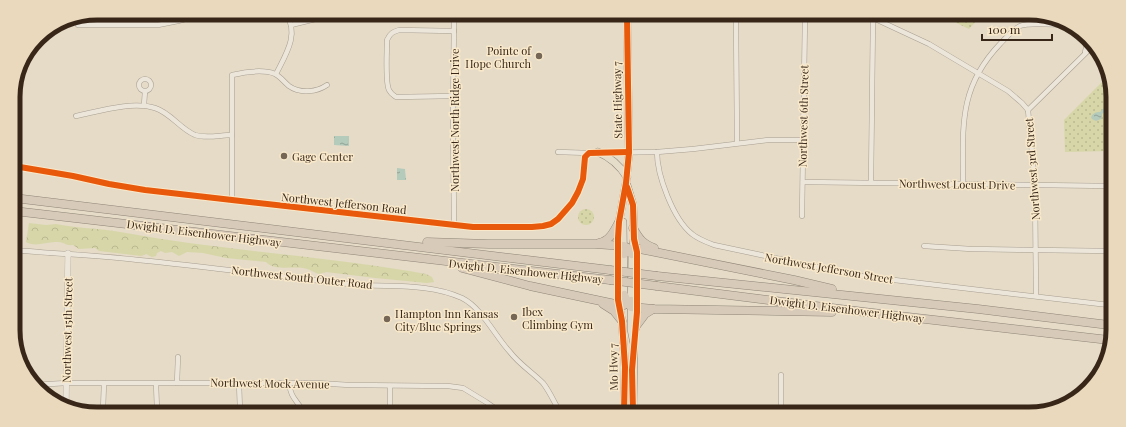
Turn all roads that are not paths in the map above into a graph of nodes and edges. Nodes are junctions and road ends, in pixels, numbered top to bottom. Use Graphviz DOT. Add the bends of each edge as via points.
graph roads {
  1 [pos="182,20"];
  2 [pos="289,20"];
  3 [pos="312,20"];
  4 [pos="454,20"];
  5 [pos="627,20"];
  6 [pos="736,20"];
  7 [pos="805,20"];
  8 [pos="872,20"];
  9 [pos="878,20"];
  10 [pos="78,25"];
  11 [pos="291,25"];
  12 [pos="1056,25"];
  13 [pos="454,30"];
  14 [pos="1086,46"];
  15 [pos="1089,49"];
  16 [pos="1084,54"];
  17 [pos="977,73"];
  18 [pos="276,74"];
  19 [pos="327,86"];
  20 [pos="145,91"];
  21 [pos="454,96"];
  22 [pos="144,106"];
  23 [pos="1028,110"];
  24 [pos="76,116"];
  25 [pos="232,135"];
  26 [pos="802,140"];
  27 [pos="737,143"];
  28 [pos="558,152"];
  29 [pos="598,152"];
  30 [pos="628,152"];
  31 [pos="657,152"];
  32 [pos="589,153"];
  33 [pos="20,167"];
  34 [pos="627,180"];
  35 [pos="803,182"];
  36 [pos="871,182"];
  37 [pos="963,184"];
  38 [pos="1035,185"];
  39 [pos="1106,186"];
  40 [pos="20,199"];
  41 [pos="232,200"];
  42 [pos="623,205"];
  43 [pos="20,212"];
  44 [pos="802,216"];
  45 [pos="619,222"];
  46 [pos="454,224"];
  47 [pos="634,228"];
  48 [pos="378,241"];
  49 [pos="595,244"];
  50 [pos="924,246"];
  51 [pos="20,250"];
  52 [pos="628,250"];
  53 [pos="1036,250"];
  54 [pos="1106,251"];
  55 [pos="68,253"];
  56 [pos="658,253"];
  57 [pos="434,260"];
  58 [pos="624,295"];
  59 [pos="1036,296"];
  60 [pos="865,297"];
  61 [pos="597,300"];
  62 [pos="628,305"];
  63 [pos="1106,305"];
  64 [pos="654,309"];
  65 [pos="864,312"];
  66 [pos="622,321"];
  67 [pos="1106,325"];
  68 [pos="636,326"];
  69 [pos="1105,340"];
  70 [pos="634,344"];
  71 [pos="178,357"];
  72 [pos="781,375"];
  73 [pos="289,382"];
  74 [pos="66,383"];
  75 [pos="104,383"];
  76 [pos="156,383"];
  77 [pos="177,383"];
  78 [pos="239,383"];
  79 [pos="42,384"];
  80 [pos="390,386"];
  81 [pos="66,400"];
  82 [pos="103,407"];
  83 [pos="157,407"];
  84 [pos="240,407"];
  85 [pos="300,407"];
  86 [pos="390,407"];
  87 [pos="493,407"];
  88 [pos="557,407"];
  89 [pos="624,407"];
  90 [pos="632,407"];
  91 [pos="781,407"];
  1 -- 10 [label="street" via="158,25"];
  2 -- 11 [label="street"];
  3 -- 11 [label="street"];
  4 -- 13 [label="street, Northwest North Ridge Drive"];
  5 -- 30 [label="main road, State Highway 7"];
  6 -- 27 [label="street"];
  7 -- 26 [label="street, Northwest 6th Street"];
  8 -- 36 [label="street"];
  9 -- 17 [label="street" via="930,44"];
  11 -- 18 [label="street" via="291,42"];
  12 -- 17 [label="street" via="1020,26 993,52"];
  13 -- 21 [label="street, Northwest North Ridge Drive"];
  13 -- 21 [label="street" via="400,30 389,35 387,40 388,89 391,94 396,97"];
  14 -- 16 [label="street"];
  15 -- 16 [label="street, Northwest 3rd Street"];
  16 -- 23 [label="street, Northwest 3rd Street"];
  17 -- 23 [label="street" via="1008,91"];
  17 -- 37 [label="street" via="963,119"];
  18 -- 19 [label="street" via="290,87 301,91 317,91"];
  18 -- 25 [label="street" via="263,72 232,75"];
  20 -- 22 [label="street"];
  21 -- 46 [label="street, Northwest North Ridge Drive"];
  22 -- 24 [label="street"];
  22 -- 25 [label="street" via="164,112 196,135"];
  23 -- 38 [label="street, Northwest 3rd Street"];
  25 -- 41 [label="street"];
  26 -- 27 [label="street"];
  26 -- 35 [label="street, Northwest 6th Street"];
  27 -- 31 [label="street"];
  28 -- 32 [label="street"];
  29 -- 30 [label="street"];
  29 -- 32 [label="street"];
  29 -- 34 [label="main road" via="622,170"];
  30 -- 31 [label="street"];
  30 -- 34 [label="main road, State Highway 7"];
  31 -- 59 [label="street, Northwest Jefferson Street" via="659,172 678,217 700,240 860,276"];
  32 -- 46 [label="street, Northwest Jefferson Road" via="585,157 578,192 566,211 551,224 532,227 473,227"];
  33 -- 41 [label="street, Northwest Jefferson Road" via="108,184"];
  34 -- 42 [label="main road"];
  34 -- 47 [label="main road" via="633,205"];
  35 -- 36 [label="street, Northwest Locust Drive"];
  35 -- 44 [label="street, Northwest 6th Street"];
  36 -- 37 [label="street, Northwest Locust Drive"];
  37 -- 38 [label="street, Northwest Locust Drive"];
  38 -- 39 [label="street, Northwest Locust Drive"];
  38 -- 53 [label="street, Northwest 3rd Street"];
  40 -- 48 [label="highway, Dwight D. Eisenhower Highway"];
  41 -- 46 [label="street, Northwest Jefferson Road"];
  42 -- 45 [label="main road"];
  42 -- 52 [label="main road"];
  43 -- 57 [label="highway, Dwight D. Eisenhower Highway"];
  45 -- 49 [label="highway" via="608,239"];
  45 -- 52 [label="main road"];
  47 -- 52 [label="main road" via="634,239"];
  47 -- 56 [label="highway" via="638,238 644,244 657,249"];
  48 -- 49 [label="highway"];
  48 -- 60 [label="highway, Dwight D. Eisenhower Highway, bridge" via="657,276"];
  49 -- 52 [label="highway"];
  50 -- 53 [label="street"];
  51 -- 55 [label="street, Northwest South Outer Road"];
  52 -- 56 [label="highway"];
  52 -- 58 [label="main road"];
  52 -- 62 [label="main road"];
  52 -- 62 [label="main road"];
  53 -- 54 [label="street"];
  53 -- 59 [label="street, Northwest 3rd Street"];
  55 -- 74 [label="street, Northwest 15th Street"];
  55 -- 88 [label="street, Northwest South Outer Road" via="351,284 432,289 448,293 464,299 474,307 510,353 546,388"];
  56 -- 60 [label="highway"];
  57 -- 61 [label="highway" via="530,286"];
  57 -- 65 [label="highway, Dwight D. Eisenhower Highway, bridge"];
  58 -- 62 [label="highway"];
  59 -- 63 [label="street, Northwest Jefferson Street"];
  60 -- 67 [label="highway, Dwight D. Eisenhower Highway"];
  61 -- 62 [label="highway"];
  61 -- 66 [label="highway" via="614,311"];
  62 -- 64 [label="highway"];
  62 -- 66 [label="main road, Mo Hwy 7"];
  62 -- 68 [label="main road"];
  62 -- 70 [label="main road, Mo Hwy 7"];
  64 -- 65 [label="highway"];
  64 -- 68 [label="highway" via="645,314"];
  65 -- 69 [label="highway, Dwight D. Eisenhower Highway"];
  66 -- 89 [label="main road, Mo Hwy 7"];
  68 -- 70 [label="main road"];
  70 -- 90 [label="main road, Mo Hwy 7"];
  71 -- 77 [label="street"];
  72 -- 91 [label="street"];
  73 -- 78 [label="street, Northwest Mock Avenue"];
  73 -- 80 [label="street, Northwest Mock Avenue"];
  73 -- 85 [label="street" via="293,399"];
  74 -- 75 [label="street, Northwest Mock Avenue"];
  74 -- 79 [label="street, Northwest Mock Avenue"];
  74 -- 81 [label="street, Northwest 15th Street"];
  75 -- 76 [label="street, Northwest Mock Avenue"];
  75 -- 82 [label="street"];
  76 -- 77 [label="street, Northwest Mock Avenue"];
  76 -- 83 [label="street"];
  77 -- 78 [label="street, Northwest Mock Avenue"];
  78 -- 84 [label="street"];
  80 -- 86 [label="street"];
  80 -- 87 [label="street, Northwest Mock Avenue" via="463,388"];
}
